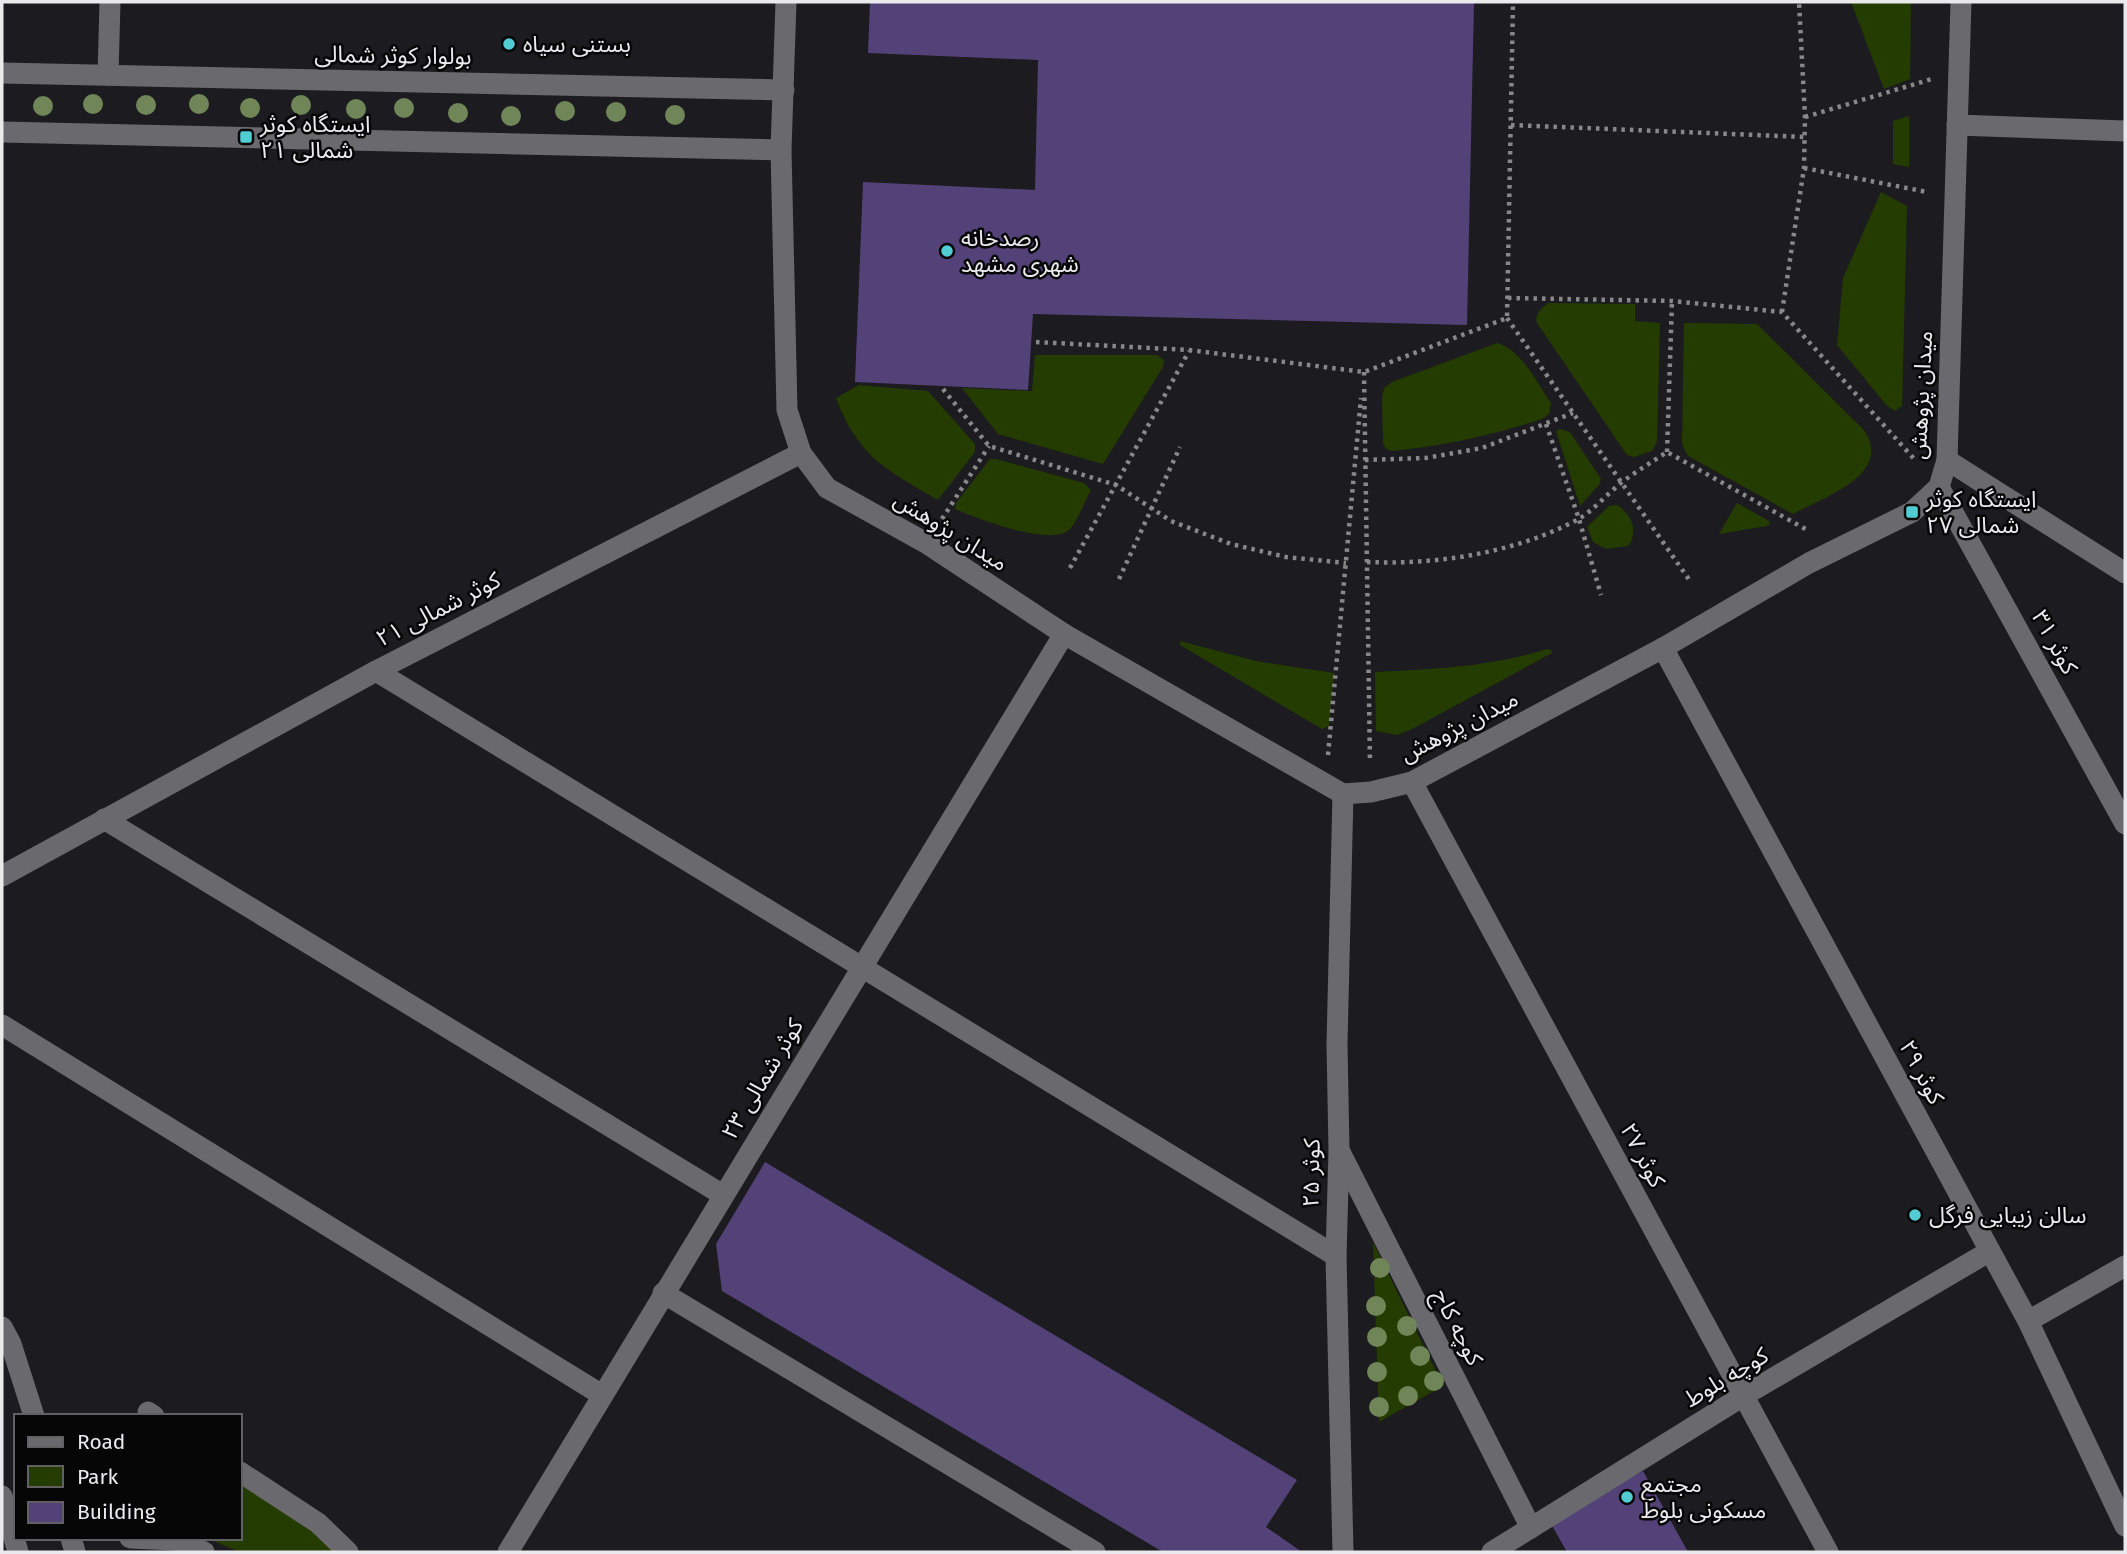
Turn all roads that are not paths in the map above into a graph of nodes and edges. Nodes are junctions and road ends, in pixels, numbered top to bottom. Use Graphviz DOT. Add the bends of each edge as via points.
graph roads {
  1 [pos="110,2"];
  2 [pos="786,2"];
  3 [pos="1961,2"];
  4 [pos="2,73"];
  5 [pos="108,75"];
  6 [pos="784,90"];
  7 [pos="1957,125"];
  8 [pos="2125,131"];
  9 [pos="2,132"];
  10 [pos="781,150"];
  11 [pos="800,453"];
  12 [pos="1947,460"];
  13 [pos="1939,487"];
  14 [pos="2125,573"];
  15 [pos="1064,634"];
  16 [pos="1664,648"];
  17 [pos="376,671"];
  18 [pos="1412,782"];
  19 [pos="1334,789"];
  20 [pos="104,819"];
  21 [pos="2125,824"];
  22 [pos="2,876"];
  23 [pos="862,965"];
  24 [pos="2,1025"];
  25 [pos="1339,1151"];
  26 [pos="723,1195"];
  27 [pos="1990,1251"];
  28 [pos="1336,1256"];
  29 [pos="2125,1266"];
  30 [pos="663,1293"];
  31 [pos="2028,1321"];
  32 [pos="2,1327"];
  33 [pos="601,1395"];
  34 [pos="1743,1396"];
  35 [pos="33,1414"];
  36 [pos="242,1473"];
  37 [pos="2,1496"];
  38 [pos="2125,1526"];
  39 [pos="1531,1528"];
  40 [pos="14,1538"];
  41 [pos="161,1540"];
  42 [pos="204,1552"];
  43 [pos="348,1552"];
  44 [pos="508,1552"];
  45 [pos="1095,1552"];
  46 [pos="1343,1552"];
  47 [pos="1492,1552"];
  48 [pos="1828,1552"];
  1 -- 5 [label="street"];
  2 -- 6 [label="street, میدان پژوهش"];
  3 -- 7 [label="street, میدان پژوهش"];
  4 -- 5 [label="street, بولوار کوثر شمالی"];
  5 -- 6 [label="street, بولوار کوثر شمالی"];
  6 -- 10 [label="street, میدان پژوهش"];
  7 -- 8 [label="street"];
  7 -- 12 [label="street, میدان پژوهش"];
  9 -- 10 [label="street"];
  10 -- 11 [label="street, میدان پژوهش" via="786,410"];
  11 -- 15 [label="street, میدان پژوهش" via="827,488 926,543"];
  11 -- 17 [label="street, کوثر شمالی ۲۱"];
  12 -- 13 [label="street, میدان پژوهش"];
  12 -- 14 [label="street"];
  13 -- 16 [label="street, میدان پژوهش" via="1912,512 1839,547"];
  13 -- 21 [label="street, کوثر ۳۱"];
  15 -- 19 [label="street, میدان پژوهش"];
  15 -- 23 [label="street, کوثر شمالی ۲۳"];
  16 -- 18 [label="street, میدان پژوهش"];
  16 -- 27 [label="street, کوثر ۲۹"];
  17 -- 20 [label="street, کوثر شمالی ۲۱"];
  17 -- 23 [label="street"];
  18 -- 19 [label="street, میدان پژوهش" via="1371,792"];
  18 -- 34 [label="street, کوثر ۲۷"];
  19 -- 25 [label="street, کوثر ۲۵"];
  20 -- 22 [label="street, کوثر شمالی ۲۱"];
  20 -- 26 [label="street"];
  23 -- 26 [label="street, کوثر شمالی ۲۳"];
  23 -- 28 [label="street"];
  24 -- 33 [label="street"];
  25 -- 28 [label="street, کوثر ۲۵"];
  25 -- 39 [label="street, کوچه کاج"];
  26 -- 30 [label="street, کوثر شمالی ۲۳"];
  27 -- 31 [label="street, کوثر ۲۹"];
  27 -- 34 [label="street, کوچه بلوط"];
  28 -- 46 [label="street, کوثر ۲۵"];
  29 -- 31 [label="street"];
  30 -- 33 [label="street, کوثر شمالی ۲۳"];
  30 -- 45 [label="street"];
  31 -- 38 [label="street, کوثر ۲۹"];
  32 -- 35 [label="street"];
  33 -- 44 [label="street, کوثر شمالی ۲۳"];
  34 -- 39 [label="street, کوچه بلوط"];
  34 -- 48 [label="street, کوثر ۲۷"];
  36 -- 43 [label="street" via="318,1523"];
  37 -- 40 [label="street"];
  39 -- 47 [label="street, کوچه بلوط"];
  41 -- 42 [label="street"];
}
